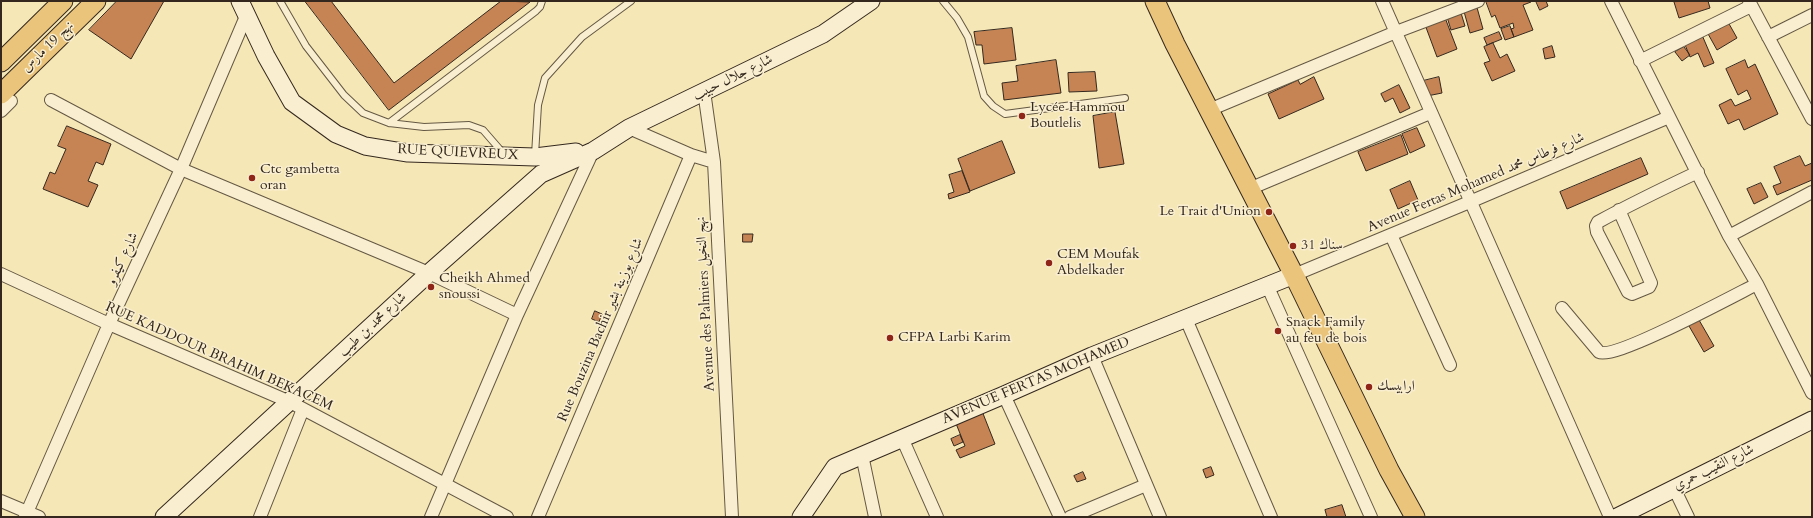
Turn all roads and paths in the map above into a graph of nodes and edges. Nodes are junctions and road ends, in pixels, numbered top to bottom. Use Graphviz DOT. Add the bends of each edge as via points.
graph roads {
  1 [pos="63,1"];
  2 [pos="96,1"];
  3 [pos="280,1"];
  4 [pos="542,1"];
  5 [pos="631,1"];
  6 [pos="871,1"];
  7 [pos="943,1"];
  8 [pos="1155,1"];
  9 [pos="1382,1"];
  10 [pos="1478,1"];
  11 [pos="1611,1"];
  12 [pos="1750,3"];
  13 [pos="243,7"];
  14 [pos="1812,15"];
  15 [pos="1396,32"];
  16 [pos="1768,38"];
  17 [pos="1640,61"];
  18 [pos="1,62"];
  19 [pos="704,91"];
  20 [pos="6,97"];
  21 [pos="1125,98"];
  22 [pos="51,100"];
  23 [pos="1209,110"];
  24 [pos="1,111"];
  25 [pos="1430,113"];
  26 [pos="1669,117"];
  27 [pos="1812,119"];
  28 [pos="389,123"];
  29 [pos="629,128"];
  30 [pos="593,151"];
  31 [pos="691,155"];
  32 [pos="506,156"];
  33 [pos="535,157"];
  34 [pos="714,162"];
  35 [pos="181,169"];
  36 [pos="1698,172"];
  37 [pos="1249,189"];
  38 [pos="1812,192"];
  39 [pos="1472,202"];
  40 [pos="1619,210"];
  41 [pos="1392,235"];
  42 [pos="1729,236"];
  43 [pos="429,273"];
  44 [pos="1,274"];
  45 [pos="1294,275"];
  46 [pos="1757,284"];
  47 [pos="1268,285"];
  48 [pos="1562,308"];
  49 [pos="517,315"];
  50 [pos="1186,319"];
  51 [pos="109,324"];
  52 [pos="1092,356"];
  53 [pos="1450,365"];
  54 [pos="1812,393"];
  55 [pos="1004,395"];
  56 [pos="297,405"];
  57 [pos="1812,420"];
  58 [pos="902,438"];
  59 [pos="862,455"];
  60 [pos="445,484"];
  61 [pos="1146,485"];
  62 [pos="1674,488"];
  63 [pos="1,501"];
  64 [pos="26,514"];
  65 [pos="39,517"];
  66 [pos="164,517"];
  67 [pos="260,517"];
  68 [pos="431,517"];
  69 [pos="507,517"];
  70 [pos="538,517"];
  71 [pos="732,517"];
  72 [pos="801,517"];
  73 [pos="875,517"];
  74 [pos="936,517"];
  75 [pos="1060,517"];
  76 [pos="1070,517"];
  77 [pos="1160,517"];
  78 [pos="1270,517"];
  79 [pos="1371,517"];
  80 [pos="1415,517"];
  81 [pos="1610,517"];
  82 [pos="1617,517"];
  83 [pos="1688,517"];
  1 -- 18 [label="main road, نهج 19 مارس"];
  2 -- 20 [label="main road, نهج 19 مارس"];
  3 -- 28 [label="lane" via="306,46 344,95 363,113"];
  4 -- 28 [label="lane" via="536,11"];
  5 -- 33 [label="lane" via="582,37 545,78 538,105"];
  6 -- 19 [label="street, شارع جلال حبيب" via="823,34"];
  7 -- 21 [label="lane" via="968,37 984,96 1005,114"];
  8 -- 23 [label="main road"];
  9 -- 15 [label="street"];
  10 -- 15 [label="street"];
  11 -- 17 [label="street"];
  12 -- 16 [label="street"];
  12 -- 17 [label="street"];
  13 -- 32 [label="street, RUE QUIEVREUX" via="266,56 292,102 336,134 365,146 408,153"];
  13 -- 35 [label="street, شارع كيفرو"];
  14 -- 16 [label="street"];
  15 -- 23 [label="street"];
  15 -- 25 [label="street"];
  16 -- 27 [label="street"];
  17 -- 26 [label="street"];
  19 -- 29 [label="street, شارع جلال حبيب"];
  19 -- 34 [label="street, Avenue des Palmiers نهج النخيل"];
  20 -- 24 [label="street"];
  22 -- 35 [label="street"];
  23 -- 37 [label="main road"];
  25 -- 37 [label="street"];
  25 -- 39 [label="street"];
  26 -- 36 [label="street"];
  26 -- 39 [label="street, Avenue Fertas Mohamed شارع فرطاس محمد"];
  28 -- 32 [label="lane" via="424,127 469,125 483,130"];
  29 -- 30 [label="street, شارع جلال حبيب"];
  29 -- 31 [label="street"];
  30 -- 33 [label="street, RUE QUIEVREUX"];
  30 -- 43 [label="street, شارع محمد بن طيب" via="541,174"];
  30 -- 49 [label="street"];
  31 -- 34 [label="street"];
  31 -- 70 [label="street, Rue Bouzina Bachir شارع بوزينة بشير"];
  32 -- 33 [label="street, RUE QUIEVREUX"];
  34 -- 71 [label="street, Avenue des Palmiers نهج النخيل"];
  35 -- 43 [label="street"];
  35 -- 51 [label="street, شارع كيفرو"];
  36 -- 40 [label="street"];
  36 -- 42 [label="street"];
  37 -- 45 [label="main road"];
  38 -- 42 [label="street"];
  39 -- 41 [label="street, Avenue Fertas Mohamed شارع فرطاس محمد"];
  39 -- 81 [label="street"];
  40 -- 40 [label="street" via="1651,283 1649,287 1632,294 1624,286 1596,230 1598,222"];
  41 -- 45 [label="street, Avenue Fertas Mohamed شارع فرطاس محمد"];
  41 -- 53 [label="street"];
  42 -- 46 [label="street"];
  43 -- 49 [label="street"];
  43 -- 56 [label="street, شارع محمد بن طيب"];
  44 -- 51 [label="street, RUE KADDOUR BRAHIM BEKACEM"];
  45 -- 47 [label="street, AVENUE FERTAS MOHAMED"];
  45 -- 80 [label="main road" via="1389,470"];
  46 -- 48 [label="street" via="1642,340 1606,354 1599,352"];
  46 -- 54 [label="street"];
  47 -- 50 [label="street, AVENUE FERTAS MOHAMED"];
  47 -- 79 [label="street"];
  49 -- 60 [label="street"];
  50 -- 52 [label="street, AVENUE FERTAS MOHAMED"];
  50 -- 78 [label="street"];
  51 -- 56 [label="street, RUE KADDOUR BRAHIM BEKACEM"];
  51 -- 64 [label="street, شارع كيفرو"];
  52 -- 55 [label="street, AVENUE FERTAS MOHAMED"];
  52 -- 61 [label="street"];
  55 -- 58 [label="street, AVENUE FERTAS MOHAMED"];
  55 -- 75 [label="street"];
  56 -- 60 [label="street, RUE KADDOUR BRAHIM BEKACEM"];
  56 -- 66 [label="street, شارع محمد بن طيب"];
  56 -- 67 [label="street"];
  57 -- 62 [label="street, شارع النقيب حمري"];
  58 -- 59 [label="street, AVENUE FERTAS MOHAMED"];
  58 -- 74 [label="street"];
  59 -- 72 [label="street, AVENUE FERTAS MOHAMED" via="835,467"];
  59 -- 73 [label="street"];
  60 -- 68 [label="street"];
  60 -- 69 [label="street, RUE KADDOUR BRAHIM BEKACEM"];
  61 -- 76 [label="street"];
  61 -- 77 [label="street"];
  62 -- 82 [label="street, شارع النقيب حمري"];
  62 -- 83 [label="street"];
  63 -- 64 [label="street"];
  64 -- 65 [label="street"];
}
